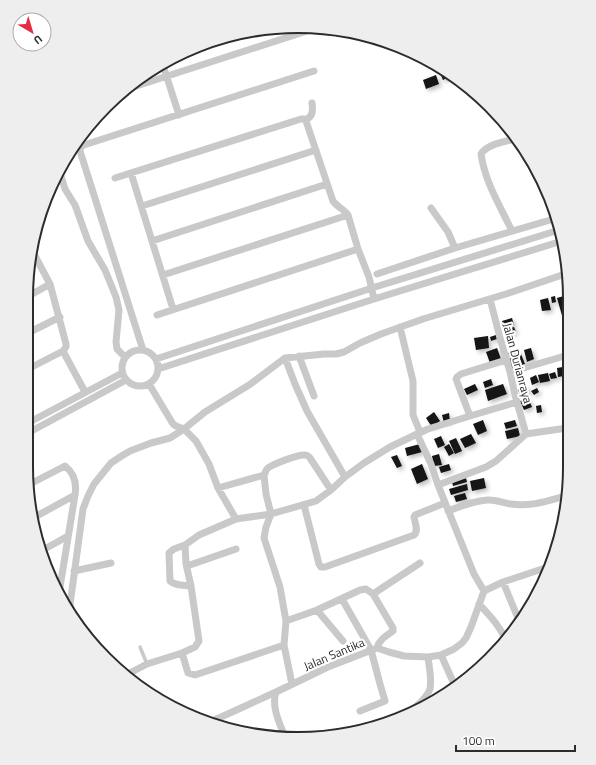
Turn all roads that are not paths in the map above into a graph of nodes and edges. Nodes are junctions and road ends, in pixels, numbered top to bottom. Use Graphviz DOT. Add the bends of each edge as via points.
graph roads {
  1 [pos="300,33"];
  2 [pos="165,70"];
  3 [pos="314,71"];
  4 [pos="167,77"];
  5 [pos="142,85"];
  6 [pos="312,103"];
  7 [pos="179,115"];
  8 [pos="305,120"];
  9 [pos="510,140"];
  10 [pos="80,148"];
  11 [pos="80,148"];
  12 [pos="316,150"];
  13 [pos="131,173"];
  14 [pos="62,178"];
  15 [pos="115,178"];
  16 [pos="327,184"];
  17 [pos="142,206"];
  18 [pos="431,208"];
  19 [pos="348,215"];
  20 [pos="551,220"];
  21 [pos="512,231"];
  22 [pos="555,232"];
  23 [pos="152,241"];
  24 [pos="557,242"];
  25 [pos="455,248"];
  26 [pos="358,249"];
  27 [pos="35,261"];
  28 [pos="377,274"];
  29 [pos="163,275"];
  30 [pos="562,275"];
  31 [pos="50,284"];
  32 [pos="372,288"];
  33 [pos="33,293"];
  34 [pos="374,299"];
  35 [pos="490,299"];
  36 [pos="173,309"];
  37 [pos="157,315"];
  38 [pos="60,317"];
  39 [pos="400,328"];
  40 [pos="33,330"];
  41 [pos="143,350"];
  42 [pos="63,351"];
  43 [pos="299,356"];
  44 [pos="563,356"];
  45 [pos="125,357"];
  46 [pos="285,358"];
  47 [pos="156,359"];
  48 [pos="506,360"];
  49 [pos="33,366"];
  50 [pos="158,369"];
  51 [pos="510,372"];
  52 [pos="122,373"];
  53 [pos="126,380"];
  54 [pos="149,384"];
  55 [pos="85,392"];
  56 [pos="314,396"];
  57 [pos="517,402"];
  58 [pos="470,416"];
  59 [pos="33,420"];
  60 [pos="184,429"];
  61 [pos="563,429"];
  62 [pos="33,430"];
  63 [pos="419,433"];
  64 [pos="526,434"];
  65 [pos="264,475"];
  66 [pos="345,477"];
  67 [pos="34,482"];
  68 [pos="438,485"];
  69 [pos="218,488"];
  70 [pos="331,490"];
  71 [pos="75,495"];
  72 [pos="561,497"];
  73 [pos="445,503"];
  74 [pos="304,505"];
  75 [pos="448,511"];
  76 [pos="271,514"];
  77 [pos="37,516"];
  78 [pos="236,519"];
  79 [pos="68,536"];
  80 [pos="185,545"];
  81 [pos="46,548"];
  82 [pos="236,549"];
  83 [pos="111,563"];
  84 [pos="420,563"];
  85 [pos="187,566"];
  86 [pos="543,569"];
  87 [pos="74,571"];
  88 [pos="61,578"];
  89 [pos="58,580"];
  90 [pos="503,582"];
  91 [pos="60,584"];
  92 [pos="191,586"];
  93 [pos="484,591"];
  94 [pos="373,594"];
  95 [pos="342,599"];
  96 [pos="70,602"];
  97 [pos="479,604"];
  98 [pos="317,610"];
  99 [pos="517,616"];
  100 [pos="286,621"];
  101 [pos="503,634"];
  102 [pos="343,641"];
  103 [pos="284,645"];
  104 [pos="140,647"];
  105 [pos="374,649"];
  106 [pos="182,653"];
  107 [pos="441,654"];
  108 [pos="428,657"];
  109 [pos="147,664"];
  110 [pos="131,672"];
  111 [pos="453,681"];
  112 [pos="292,684"];
  113 [pos="276,692"];
  114 [pos="421,702"];
  115 [pos="360,711"];
  116 [pos="216,719"];
  117 [pos="282,731"];
  1 -- 4 [label="street"];
  2 -- 4 [label="street"];
  3 -- 7 [label="street"];
  4 -- 5 [label="street"];
  4 -- 7 [label="street"];
  6 -- 8 [label="street" via="313,112"];
  7 -- 11 [label="street"];
  8 -- 12 [label="street"];
  8 -- 13 [label="street" via="301,119"];
  9 -- 21 [label="street" via="484,150 481,154 494,196"];
  10 -- 41 [label="street"];
  12 -- 16 [label="street"];
  12 -- 17 [label="street"];
  13 -- 15 [label="street"];
  13 -- 17 [label="street"];
  14 -- 45 [label="street" via="88,241 116,296 119,310 116,342 117,348"];
  16 -- 19 [label="street" via="334,203"];
  16 -- 23 [label="street"];
  17 -- 23 [label="street"];
  18 -- 25 [label="street" via="448,232"];
  19 -- 26 [label="street"];
  19 -- 29 [label="street"];
  20 -- 21 [label="street"];
  21 -- 25 [label="street"];
  22 -- 32 [label="street"];
  23 -- 29 [label="street"];
  24 -- 34 [label="street"];
  25 -- 28 [label="street"];
  26 -- 32 [label="street"];
  26 -- 36 [label="street"];
  27 -- 31 [label="street"];
  29 -- 36 [label="street"];
  30 -- 35 [label="street"];
  31 -- 33 [label="street"];
  31 -- 38 [label="street"];
  32 -- 34 [label="street"];
  32 -- 47 [label="street"];
  34 -- 50 [label="street"];
  35 -- 39 [label="street"];
  35 -- 48 [label="street, Jalan Durianraya"];
  36 -- 37 [label="street"];
  38 -- 40 [label="street"];
  38 -- 42 [label="street" via="66,344"];
  39 -- 43 [label="street" via="344,352"];
  39 -- 63 [label="street" via="413,381 414,415"];
  41 -- 45 [label="street" via="133,351"];
  41 -- 47 [label="street"];
  42 -- 49 [label="street"];
  42 -- 55 [label="street"];
  43 -- 46 [label="street"];
  43 -- 56 [label="street"];
  44 -- 51 [label="street"];
  45 -- 52 [label="street"];
  46 -- 60 [label="street"];
  46 -- 66 [label="street" via="307,412"];
  47 -- 50 [label="street"];
  48 -- 51 [label="street, Jalan Durianraya"];
  48 -- 58 [label="street" via="457,377"];
  50 -- 54 [label="street" via="155,378"];
  51 -- 57 [label="street, Jalan Durianraya"];
  52 -- 53 [label="street"];
  52 -- 55 [label="street"];
  53 -- 54 [label="street" via="141,387"];
  53 -- 62 [label="street"];
  54 -- 60 [label="street" via="173,424"];
  55 -- 59 [label="street"];
  57 -- 58 [label="street"];
  57 -- 64 [label="street, Jalan Durianraya"];
  58 -- 63 [label="street"];
  60 -- 69 [label="street" via="196,441 209,464"];
  60 -- 87 [label="street" via="170,438 130,451 102,472 88,496 84,509"];
  61 -- 64 [label="street"];
  63 -- 66 [label="street" via="390,447"];
  63 -- 68 [label="street"];
  64 -- 68 [label="street" via="486,467"];
  65 -- 69 [label="street"];
  65 -- 70 [label="street" via="271,465 305,455 310,458"];
  65 -- 76 [label="street"];
  66 -- 70 [label="street"];
  67 -- 71 [label="street" via="65,466 73,474"];
  68 -- 73 [label="street"];
  69 -- 78 [label="street"];
  70 -- 74 [label="street" via="316,501"];
  71 -- 77 [label="street"];
  71 -- 79 [label="street"];
  72 -- 75 [label="street" via="523,505 487,500"];
  73 -- 74 [label="street" via="414,517 417,531 414,535 325,567 319,564"];
  73 -- 75 [label="street"];
  74 -- 76 [label="street"];
  75 -- 93 [label="street" via="474,574"];
  76 -- 78 [label="street"];
  76 -- 100 [label="street" via="264,538 280,587"];
  78 -- 80 [label="street"];
  79 -- 81 [label="street"];
  79 -- 88 [label="street"];
  80 -- 85 [label="street"];
  80 -- 92 [label="street" via="169,553 170,581 176,585"];
  82 -- 85 [label="street"];
  83 -- 87 [label="street"];
  84 -- 94 [label="street"];
  85 -- 92 [label="street"];
  86 -- 90 [label="street"];
  87 -- 96 [label="street"];
  88 -- 89 [label="street"];
  88 -- 91 [label="street"];
  90 -- 93 [label="street"];
  90 -- 99 [label="street"];
  92 -- 106 [label="street" via="199,642 195,647"];
  93 -- 97 [label="street, Jalan Santika"];
  94 -- 95 [label="street" via="366,588"];
  94 -- 105 [label="street" via="393,628"];
  95 -- 98 [label="street"];
  95 -- 105 [label="street"];
  97 -- 101 [label="street"];
  97 -- 107 [label="street, Jalan Santika" via="462,644"];
  98 -- 100 [label="street"];
  98 -- 102 [label="street"];
  100 -- 103 [label="street"];
  103 -- 106 [label="street" via="195,675 188,673"];
  103 -- 112 [label="street"];
  104 -- 109 [label="lane"];
  105 -- 108 [label="street, Jalan Santika" via="404,656"];
  105 -- 112 [label="street, Jalan Santika"];
  105 -- 115 [label="street" via="385,701"];
  106 -- 109 [label="street"];
  107 -- 108 [label="street, Jalan Santika"];
  107 -- 111 [label="street"];
  108 -- 114 [label="street" via="431,681 429,690"];
  109 -- 110 [label="street"];
  112 -- 113 [label="street, Jalan Santika"];
  113 -- 116 [label="street, Jalan Santika"];
  113 -- 117 [label="street" via="276,713"];
}
